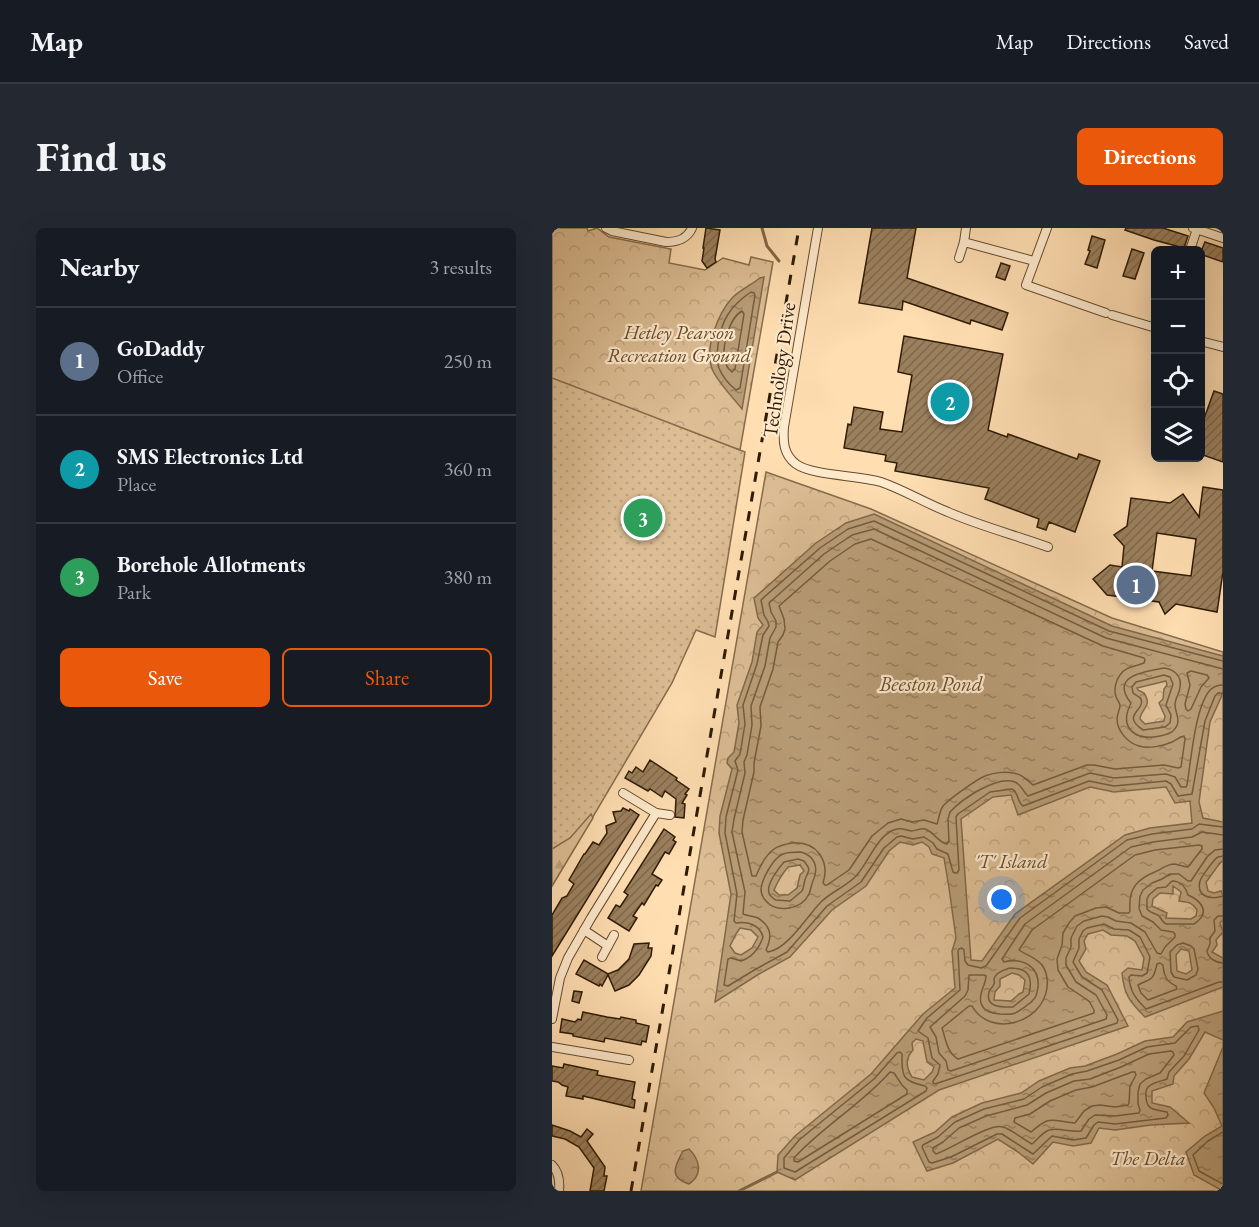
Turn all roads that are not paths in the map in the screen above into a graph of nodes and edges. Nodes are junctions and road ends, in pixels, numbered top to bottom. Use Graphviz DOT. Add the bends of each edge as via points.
graph roads {
  1 [pos="606,228"];
  2 [pos="692,228"];
  3 [pos="818,228"];
  4 [pos="966,228"];
  5 [pos="1047,228"];
  6 [pos="1195,229"];
  7 [pos="1223,238"];
  8 [pos="964,242"];
  9 [pos="1191,246"];
  10 [pos="959,258"];
  11 [pos="1034,261"];
  12 [pos="1151,327"];
  13 [pos="1205,342"];
  14 [pos="1223,347"];
  15 [pos="1048,547"];
  16 [pos="623,793"];
  17 [pos="656,813"];
  18 [pos="670,814"];
  19 [pos="584,930"];
  20 [pos="614,935"];
  21 [pos="608,946"];
  22 [pos="602,957"];
  23 [pos="552,1019"];
  24 [pos="552,1047"];
  25 [pos="629,1060"];
  26 [pos="552,1165"];
  27 [pos="559,1191"];
  1 -- 2 [label="street" via="675,242"];
  3 -- 15 [label="street, Technology Drive" via="784,427 783,442 791,460 804,468 881,482 950,513"];
  4 -- 8 [label="street"];
  5 -- 11 [label="street"];
  6 -- 7 [label="street"];
  6 -- 9 [label="street"];
  8 -- 10 [label="street"];
  8 -- 11 [label="street"];
  11 -- 12 [label="street" via="1026,285"];
  13 -- 14 [label="street"];
  16 -- 17 [label="street"];
  17 -- 18 [label="street"];
  17 -- 19 [label="street"];
  19 -- 21 [label="street"];
  19 -- 23 [label="street" via="562,971"];
  20 -- 21 [label="street"];
  21 -- 22 [label="street"];
  24 -- 25 [label="street"];
  26 -- 27 [label="street" via="559,1178"];
}
